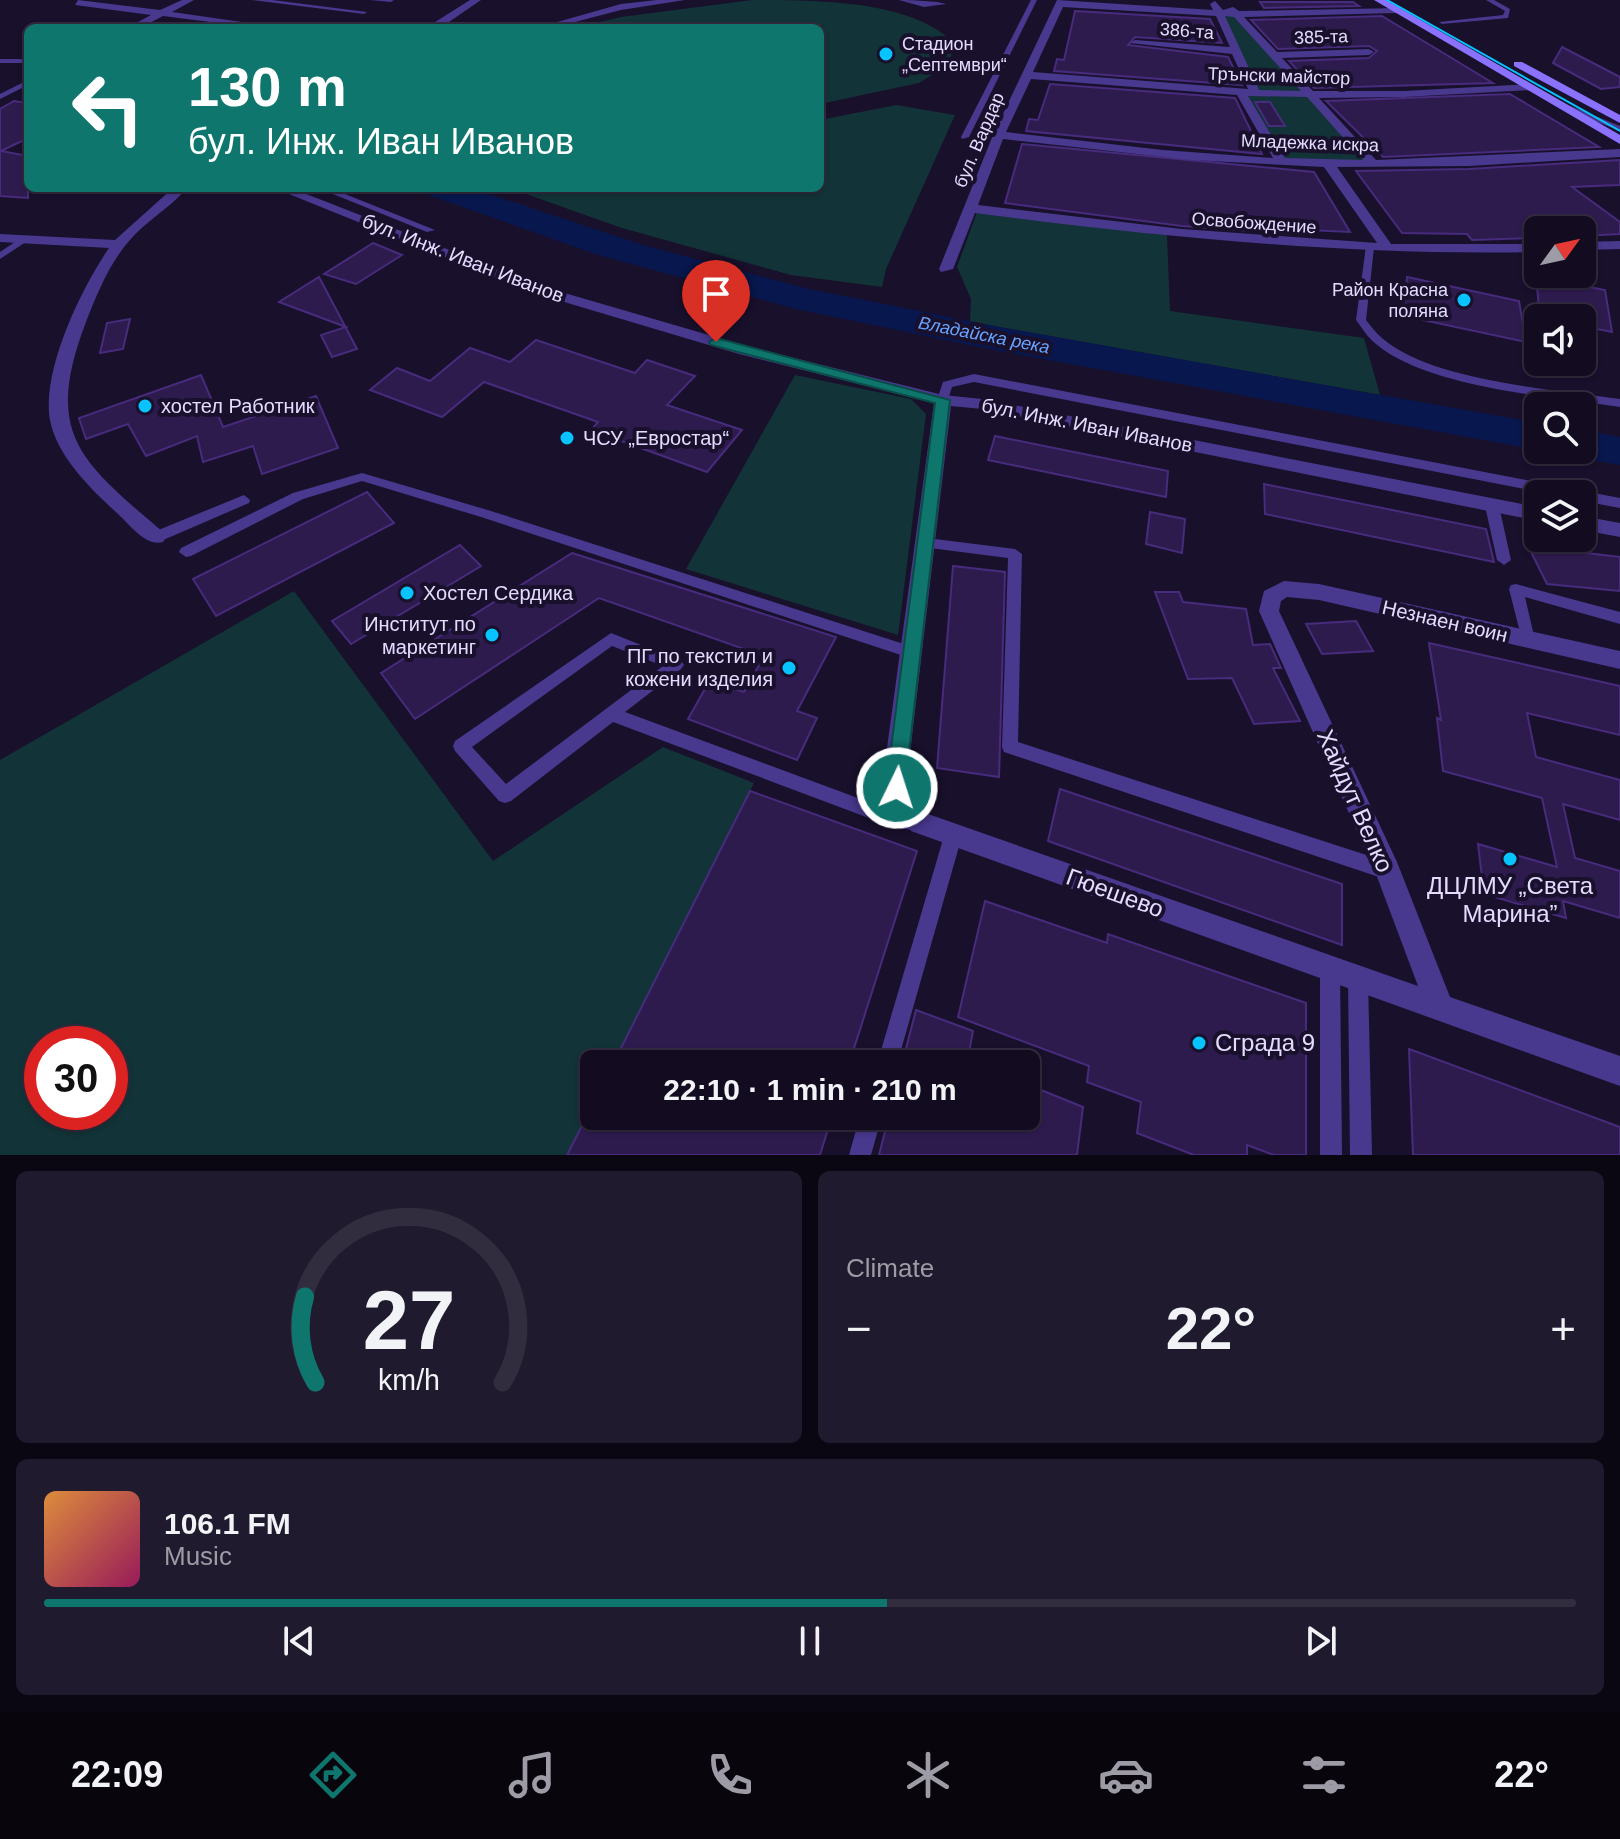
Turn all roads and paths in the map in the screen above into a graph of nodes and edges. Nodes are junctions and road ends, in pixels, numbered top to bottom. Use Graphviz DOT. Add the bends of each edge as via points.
graph roads {
  1 [pos="189,0"];
  2 [pos="254,0"];
  3 [pos="373,0"];
  4 [pos="391,0"];
  5 [pos="476,0"];
  6 [pos="680,0"];
  7 [pos="902,0"];
  8 [pos="1034,0"];
  9 [pos="1214,0"];
  10 [pos="1221,0"];
  11 [pos="1379,0"];
  12 [pos="1489,0"];
  13 [pos="1062,2"];
  14 [pos="78,3"];
  15 [pos="943,4"];
  16 [pos="1399,5"];
  17 [pos="364,12"];
  18 [pos="1216,13"];
  19 [pos="161,14"];
  20 [pos="1237,14"];
  21 [pos="1442,22"];
  22 [pos="140,24"];
  23 [pos="246,24"];
  24 [pos="439,24"];
  25 [pos="556,24"];
  26 [pos="1467,36"];
  27 [pos="1135,43"];
  28 [pos="1236,51"];
  29 [pos="1369,52"];
  30 [pos="1273,55"];
  31 [pos="1505,57"];
  32 [pos="0,61"];
  33 [pos="24,61"];
  34 [pos="1027,75"];
  35 [pos="24,84"];
  36 [pos="1531,87"];
  37 [pos="1242,94"];
  38 [pos="3,95"];
  39 [pos="1256,95"];
  40 [pos="1312,97"];
  41 [pos="1559,103"];
  42 [pos="1620,120"];
  43 [pos="1620,129"];
  44 [pos="999,135"];
  45 [pos="965,137"];
  46 [pos="1620,140"];
  47 [pos="1620,153"];
  48 [pos="1281,161"];
  49 [pos="1327,162"];
  50 [pos="1373,164"];
  51 [pos="176,192"];
  52 [pos="290,192"];
  53 [pos="332,192"];
  54 [pos="970,208"];
  55 [pos="430,230"];
  56 [pos="0,238"];
  57 [pos="27,238"];
  58 [pos="118,244"];
  59 [pos="1620,245"];
  60 [pos="1596,246"];
  61 [pos="1369,248"];
  62 [pos="1524,248"];
  63 [pos="1388,249"];
  64 [pos="0,256"];
  65 [pos="946,269"];
  66 [pos="943,400"];
  67 [pos="1620,403"];
  68 [pos="1524,484"];
  69 [pos="1596,499"];
  70 [pos="244,500"];
  71 [pos="1620,503"];
  72 [pos="1492,506"];
  73 [pos="1524,512"];
  74 [pos="1596,526"];
  75 [pos="1620,530"];
  76 [pos="156,537"];
  77 [pos="927,543"];
  78 [pos="186,552"];
  79 [pos="1504,560"];
  80 [pos="1271,597"];
  81 [pos="1620,618"];
  82 [pos="1528,640"];
  83 [pos="913,653"];
  84 [pos="1620,660"];
  85 [pos="611,714"];
  86 [pos="920,823"];
  87 [pos="953,836"];
  88 [pos="1388,871"];
  89 [pos="1330,970"];
  90 [pos="1358,979"];
  91 [pos="1440,1008"];
  92 [pos="891,1050"];
  93 [pos="1620,1071"];
  94 [pos="867,1130"];
  95 [pos="860,1155"];
  96 [pos="1331,1155"];
  97 [pos="1361,1155"];
  1 -- 19 [label="street"];
  2 -- 17 [label="lane"];
  3 -- 4 [label="lane"];
  5 -- 24 [label="street"];
  6 -- 25 [label="street" via="621,7"];
  7 -- 15 [label="lane"];
  8 -- 45 [label="lane"];
  9 -- 18 [label="street"];
  10 -- 20 [label="street"];
  11 -- 16 [label="main road"];
  12 -- 21 [label="lane" via="1508,10 1506,17"];
  13 -- 18 [label="street"];
  13 -- 34 [label="street, бул. Вардар"];
  14 -- 19 [label="street"];
  16 -- 20 [label="street"];
  16 -- 21 [label="main road"];
  16 -- 36 [label="main road"];
  18 -- 20 [label="street"];
  18 -- 28 [label="street"];
  19 -- 22 [label="street"];
  19 -- 23 [label="street"];
  20 -- 30 [label="street"];
  21 -- 26 [label="main road"];
  27 -- 28 [label="street, 386-та"];
  28 -- 39 [label="street"];
  29 -- 30 [label="street, 385-та"];
  30 -- 40 [label="street"];
  31 -- 42 [label="main road"];
  32 -- 33 [label="lane"];
  34 -- 37 [label="street, Трънски майстор"];
  34 -- 44 [label="street, бул. Вардар"];
  35 -- 38 [label="lane"];
  36 -- 40 [label="street, Трънски майстор"];
  36 -- 41 [label="main road"];
  37 -- 39 [label="street, Трънски майстор"];
  37 -- 48 [label="street"];
  39 -- 40 [label="street, Трънски майстор"];
  40 -- 50 [label="street"];
  41 -- 43 [label="lane"];
  41 -- 46 [label="main road"];
  44 -- 48 [label="street, Младежка искра"];
  44 -- 54 [label="street, бул. Вардар"];
  47 -- 50 [label="street, Младежка искра"];
  48 -- 49 [label="street, Младежка искра"];
  49 -- 50 [label="street, Младежка искра"];
  49 -- 63 [label="street"];
  51 -- 58 [label="street"];
  52 -- 66 [label="street, бул. Инж. Иван Иванов" via="539,290 745,351"];
  53 -- 55 [label="lane"];
  54 -- 61 [label="street, Освобождение" via="1167,235"];
  54 -- 65 [label="street, бул. Вардар"];
  56 -- 57 [label="street"];
  57 -- 58 [label="street"];
  57 -- 64 [label="lane"];
  58 -- 76 [label="street" via="92,289 56,392 59,422 113,500"];
  59 -- 60 [label="street"];
  61 -- 63 [label="street, Освобождение"];
  61 -- 67 [label="lane" via="1361,320 1390,351 1457,376"];
  62 -- 63 [label="street, Освобождение"];
  66 -- 68 [label="lane" via="947,385 974,378"];
  66 -- 72 [label="street, бул. Инж. Иван Иванов"];
  66 -- 77 [label="street"];
  69 -- 71 [label="lane"];
  70 -- 76 [label="lane"];
  72 -- 73 [label="street, бул. Инж. Иван Иванов"];
  72 -- 79 [label="lane"];
  74 -- 75 [label="street"];
  77 -- 83 [label="street"];
  77 -- 88 [label="lane" via="1015,554 1010,747"];
  78 -- 83 [label="lane" via="298,496 362,477"];
  80 -- 82 [label="street, Незнаен воин" via="1284,589 1319,592"];
  80 -- 88 [label="street, Хайдут Велко" via="1269,611"];
  81 -- 82 [label="lane" via="1516,589"];
  82 -- 84 [label="street, Незнаен воин"];
  83 -- 86 [label="street" via="897,788"];
  85 -- 85 [label="lane" via="505,795 461,746 611,639 676,665"];
  85 -- 86 [label="lane, Гюешево" via="893,819"];
  86 -- 87 [label="street, Гюешево"];
  87 -- 89 [label="street, Гюешево"];
  87 -- 92 [label="lane"];
  88 -- 91 [label="street, Хайдут Велко"];
  89 -- 90 [label="street, Гюешево"];
  89 -- 96 [label="lane"];
  90 -- 91 [label="street, Гюешево"];
  90 -- 97 [label="lane"];
  91 -- 93 [label="street, Гюешево"];
  94 -- 95 [label="lane"];
}
